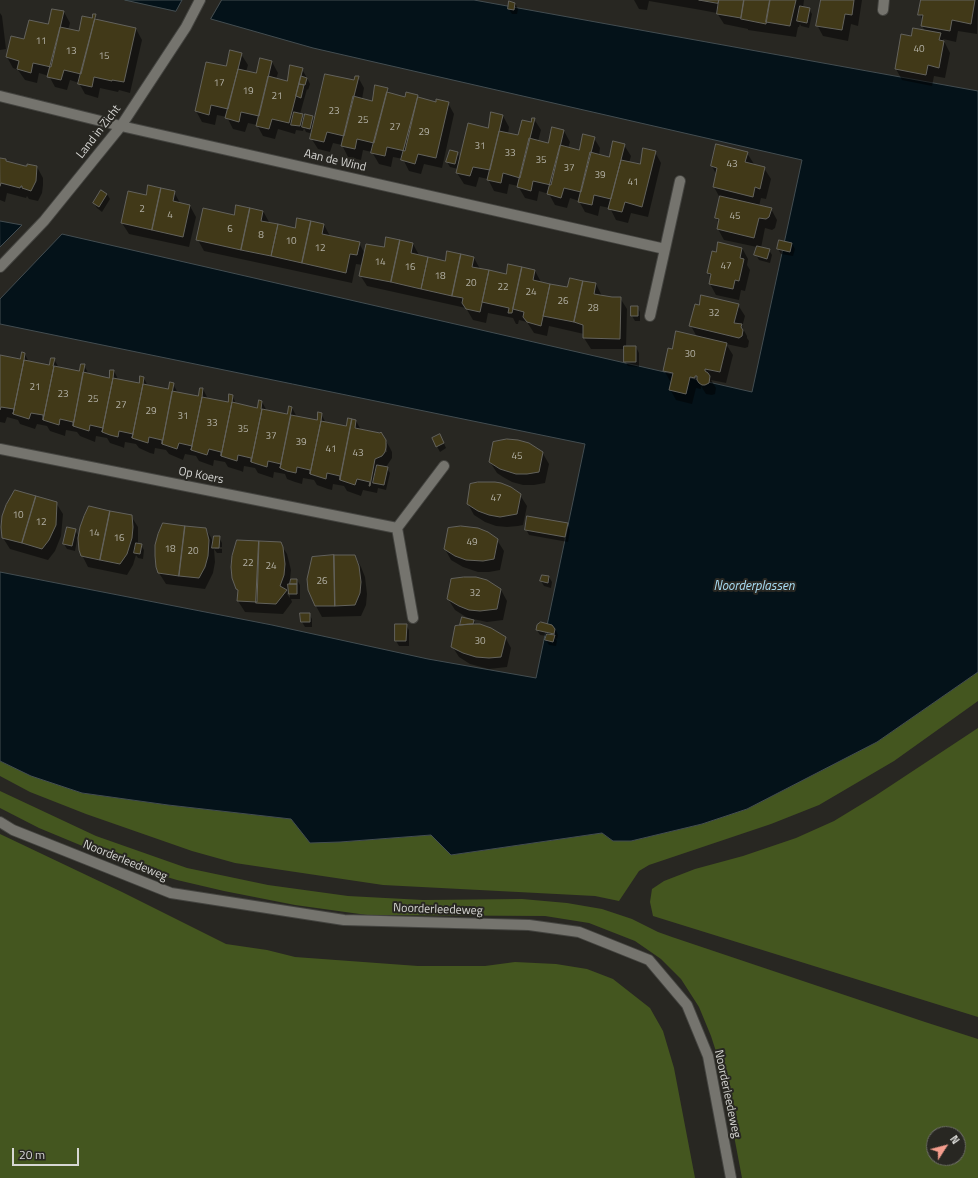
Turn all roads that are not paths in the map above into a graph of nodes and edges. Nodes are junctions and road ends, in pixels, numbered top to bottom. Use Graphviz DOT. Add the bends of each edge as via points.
graph roads {
  1 [pos="200,0"];
  2 [pos="0,96"];
  3 [pos="121,126"];
  4 [pos="680,181"];
  5 [pos="665,249"];
  6 [pos="0,267"];
  7 [pos="650,316"];
  8 [pos="0,449"];
  9 [pos="444,466"];
  10 [pos="397,528"];
  11 [pos="413,618"];
  12 [pos="0,822"];
  13 [pos="731,1178"];
  1 -- 3 [label="street, Land in Zicht" via="186,27"];
  2 -- 3 [label="street, Aan de Wind"];
  3 -- 5 [label="street, Aan de Wind"];
  3 -- 6 [label="street, Land in Zicht" via="44,221"];
  4 -- 5 [label="street"];
  5 -- 7 [label="street"];
  8 -- 10 [label="street, Op Koers"];
  9 -- 10 [label="street"];
  10 -- 11 [label="street"];
  12 -- 13 [label="street, Noorderleedeweg" via="14,830 171,893 344,920 529,925 579,932 649,960 687,1005 708,1056"];
}
